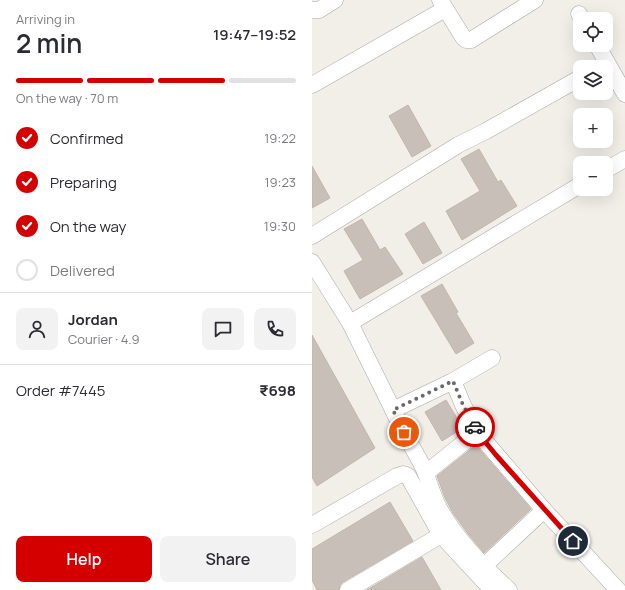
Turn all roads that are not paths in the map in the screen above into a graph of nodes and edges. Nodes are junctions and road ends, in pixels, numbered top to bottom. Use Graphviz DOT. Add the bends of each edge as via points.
graph roads {
  1 [pos="335,0"];
  2 [pos="535,0"];
  3 [pos="442,4"];
  4 [pos="312,10"];
  5 [pos="613,77"];
  6 [pos="573,82"];
  7 [pos="312,85"];
  8 [pos="625,94"];
  9 [pos="625,159"];
  10 [pos="613,166"];
  11 [pos="573,190"];
  12 [pos="312,236"];
  13 [pos="312,262"];
  14 [pos="350,323"];
  15 [pos="492,358"];
  16 [pos="453,381"];
  17 [pos="393,410"];
  18 [pos="477,432"];
  19 [pos="426,473"];
  20 [pos="544,510"];
  21 [pos="312,525"];
  22 [pos="441,535"];
  23 [pos="484,566"];
  24 [pos="485,588"];
  25 [pos="348,590"];
  26 [pos="509,590"];
  27 [pos="618,590"];
  1 -- 4 [label="street" via="318,10"];
  2 -- 3 [label="street" via="471,40 463,37"];
  3 -- 7 [label="street" via="373,51"];
  5 -- 8 [label="street"];
  6 -- 12 [label="street" via="458,145"];
  9 -- 10 [label="street"];
  11 -- 14 [label="street"];
  13 -- 14 [label="street"];
  14 -- 17 [label="street"];
  15 -- 16 [label="street"];
  16 -- 17 [label="street"];
  16 -- 18 [label="street"];
  17 -- 19 [label="street"];
  18 -- 19 [label="street"];
  18 -- 20 [label="street"];
  19 -- 23 [label="street" via="438,506 467,548"];
  20 -- 23 [label="street"];
  20 -- 27 [label="street"];
  21 -- 22 [label="street" via="403,474 408,476"];
  22 -- 24 [label="street"];
  22 -- 25 [label="street"];
  23 -- 26 [label="street"];
}
